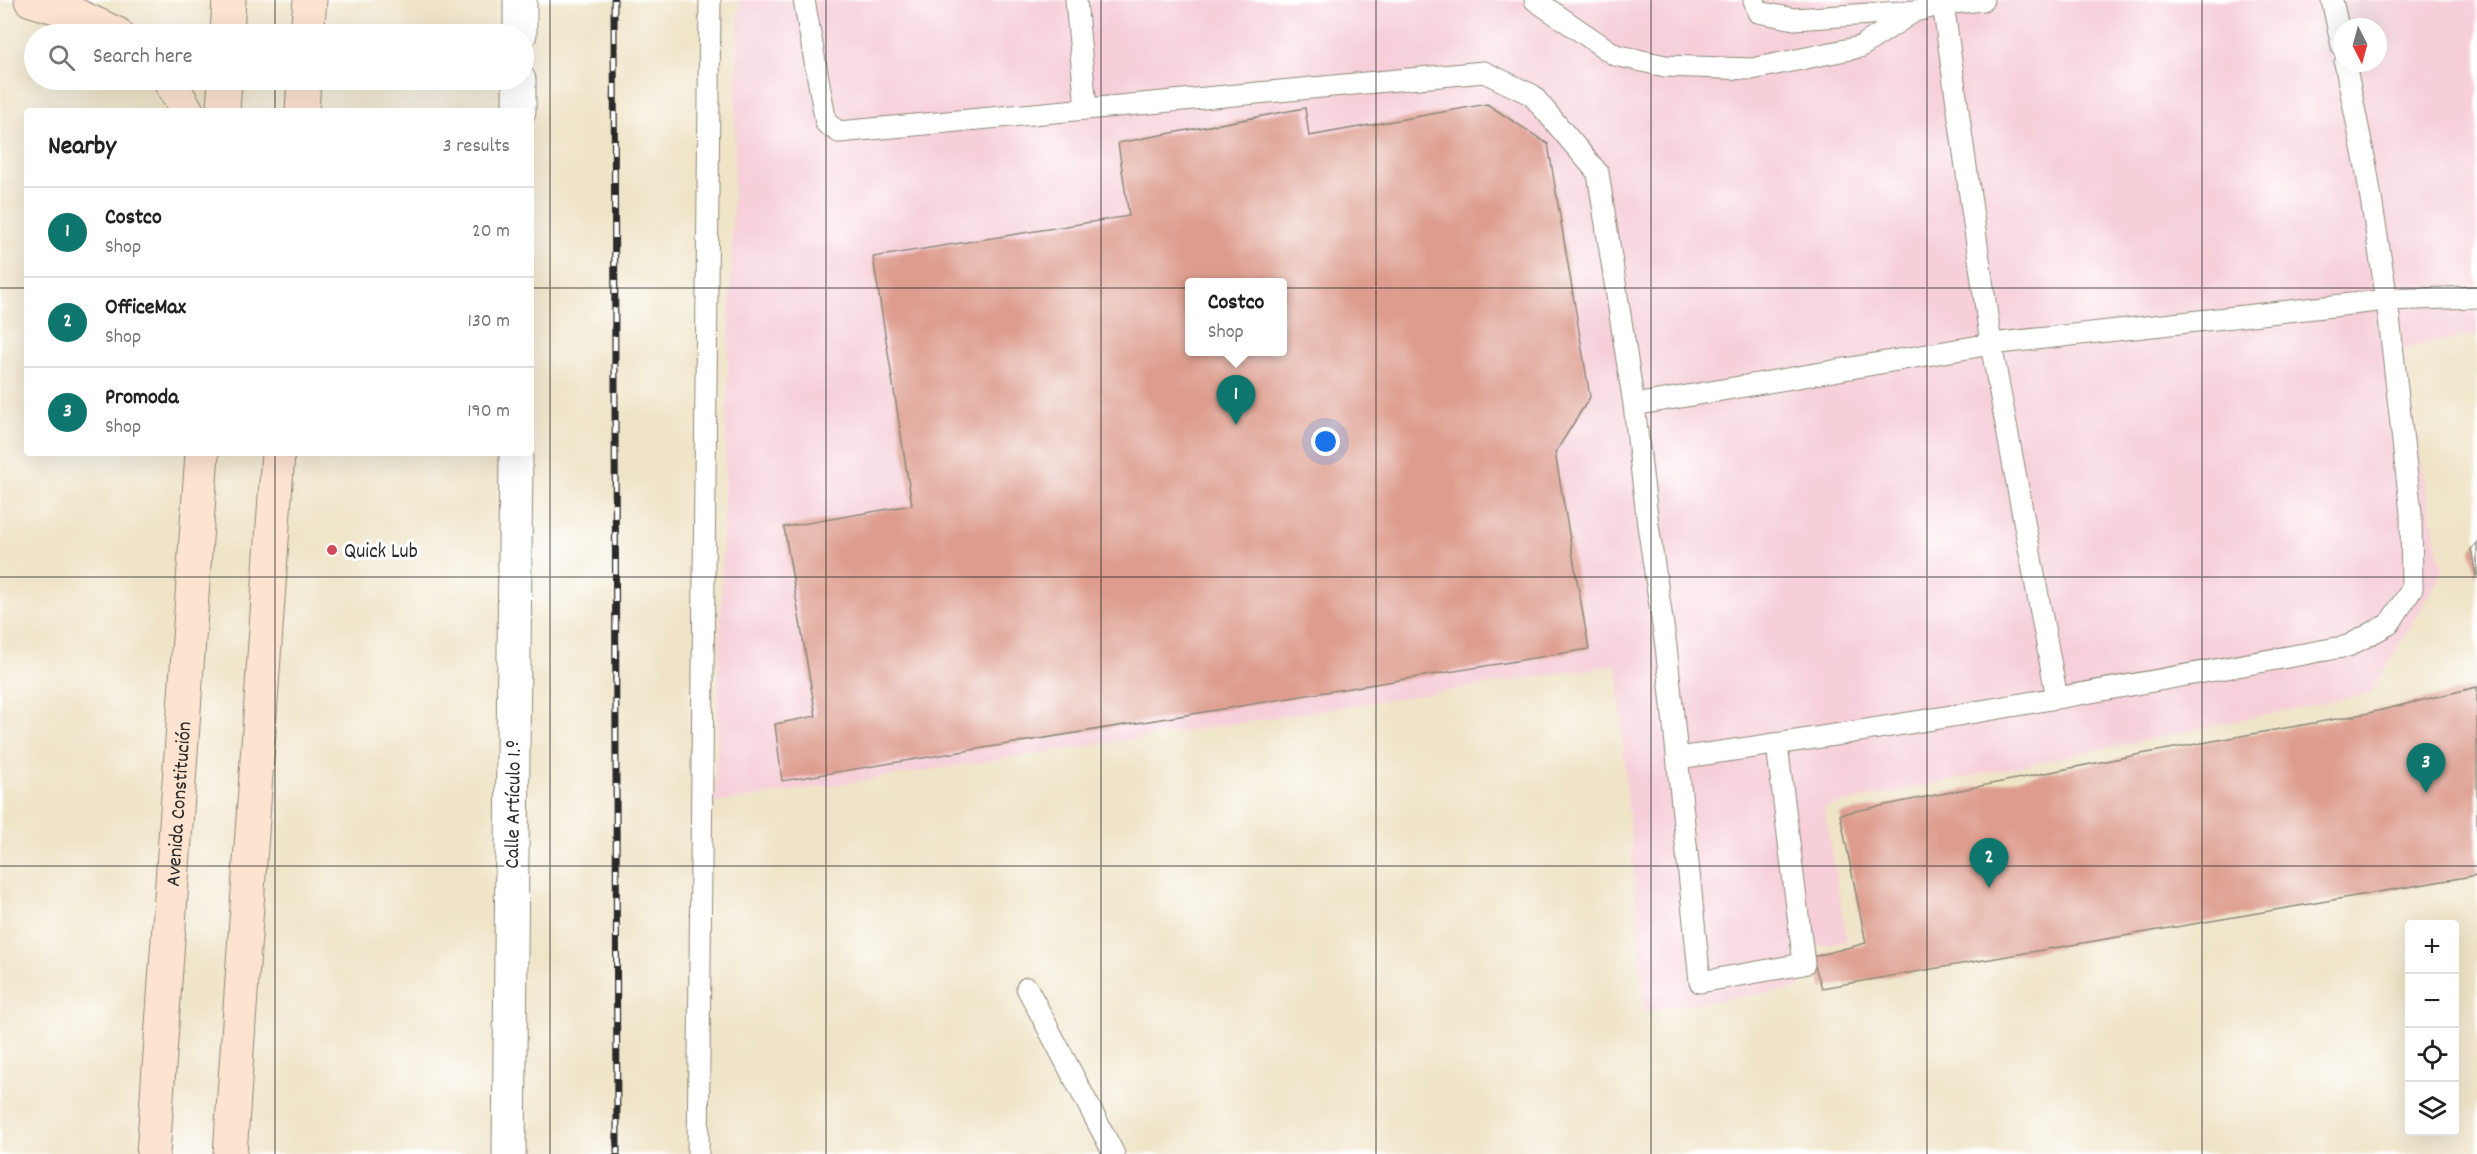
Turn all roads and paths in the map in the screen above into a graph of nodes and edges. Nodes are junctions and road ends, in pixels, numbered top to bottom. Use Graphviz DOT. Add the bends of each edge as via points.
graph roads {
  1 [pos="31,0"];
  2 [pos="229,0"];
  3 [pos="309,0"];
  4 [pos="520,0"];
  5 [pos="710,0"];
  6 [pos="804,0"];
  7 [pos="1076,0"];
  8 [pos="1535,0"];
  9 [pos="1754,0"];
  10 [pos="1983,0"];
  11 [pos="2332,0"];
  12 [pos="1943,4"];
  13 [pos="1915,11"];
  14 [pos="2336,18"];
  15 [pos="95,24"];
  16 [pos="228,24"];
  17 [pos="308,24"];
  18 [pos="520,24"];
  19 [pos="2347,72"];
  20 [pos="175,90"];
  21 [pos="224,90"];
  22 [pos="303,90"];
  23 [pos="519,90"];
  24 [pos="185,108"];
  25 [pos="223,108"];
  26 [pos="302,108"];
  27 [pos="519,108"];
  28 [pos="1086,108"];
  29 [pos="2477,297"];
  30 [pos="2387,300"];
  31 [pos="1991,344"];
  32 [pos="1634,405"];
  33 [pos="202,456"];
  34 [pos="279,456"];
  35 [pos="516,456"];
  36 [pos="2057,698"];
  37 [pos="1777,745"];
  38 [pos="1678,758"];
  39 [pos="1027,988"];
  40 [pos="153,1154"];
  41 [pos="231,1154"];
  42 [pos="509,1154"];
  43 [pos="698,1154"];
  44 [pos="1114,1154"];
  1 -- 15 [label="main road"];
  2 -- 16 [label="main road"];
  3 -- 17 [label="main road"];
  4 -- 18 [label="street"];
  5 -- 43 [label="lane"];
  6 -- 28 [label="lane" via="826,123 839,132"];
  7 -- 28 [label="lane"];
  8 -- 13 [label="lane" via="1615,55 1665,66 1752,69 1860,47"];
  9 -- 13 [label="lane" via="1758,12 1794,19"];
  10 -- 12 [label="lane"];
  11 -- 14 [label="lane"];
  12 -- 13 [label="lane"];
  12 -- 31 [label="lane"];
  19 -- 30 [label="lane"];
  20 -- 24 [label="main road"];
  21 -- 25 [label="main road"];
  22 -- 26 [label="main road"];
  23 -- 27 [label="street"];
  28 -- 32 [label="lane" via="1484,72 1532,95 1598,173"];
  29 -- 30 [label="lane"];
  30 -- 31 [label="lane"];
  30 -- 36 [label="lane" via="2411,513 2412,589 2389,624 2349,646"];
  31 -- 32 [label="lane"];
  31 -- 36 [label="lane"];
  32 -- 38 [label="lane"];
  33 -- 40 [label="main road, Avenida Constitución"];
  34 -- 41 [label="main road"];
  35 -- 42 [label="street, Calle Artículo 1.º"];
  36 -- 37 [label="lane"];
  37 -- 38 [label="lane"];
  37 -- 38 [label="lane" via="1804,964 1701,982"];
  39 -- 44 [label="lane"];
}
